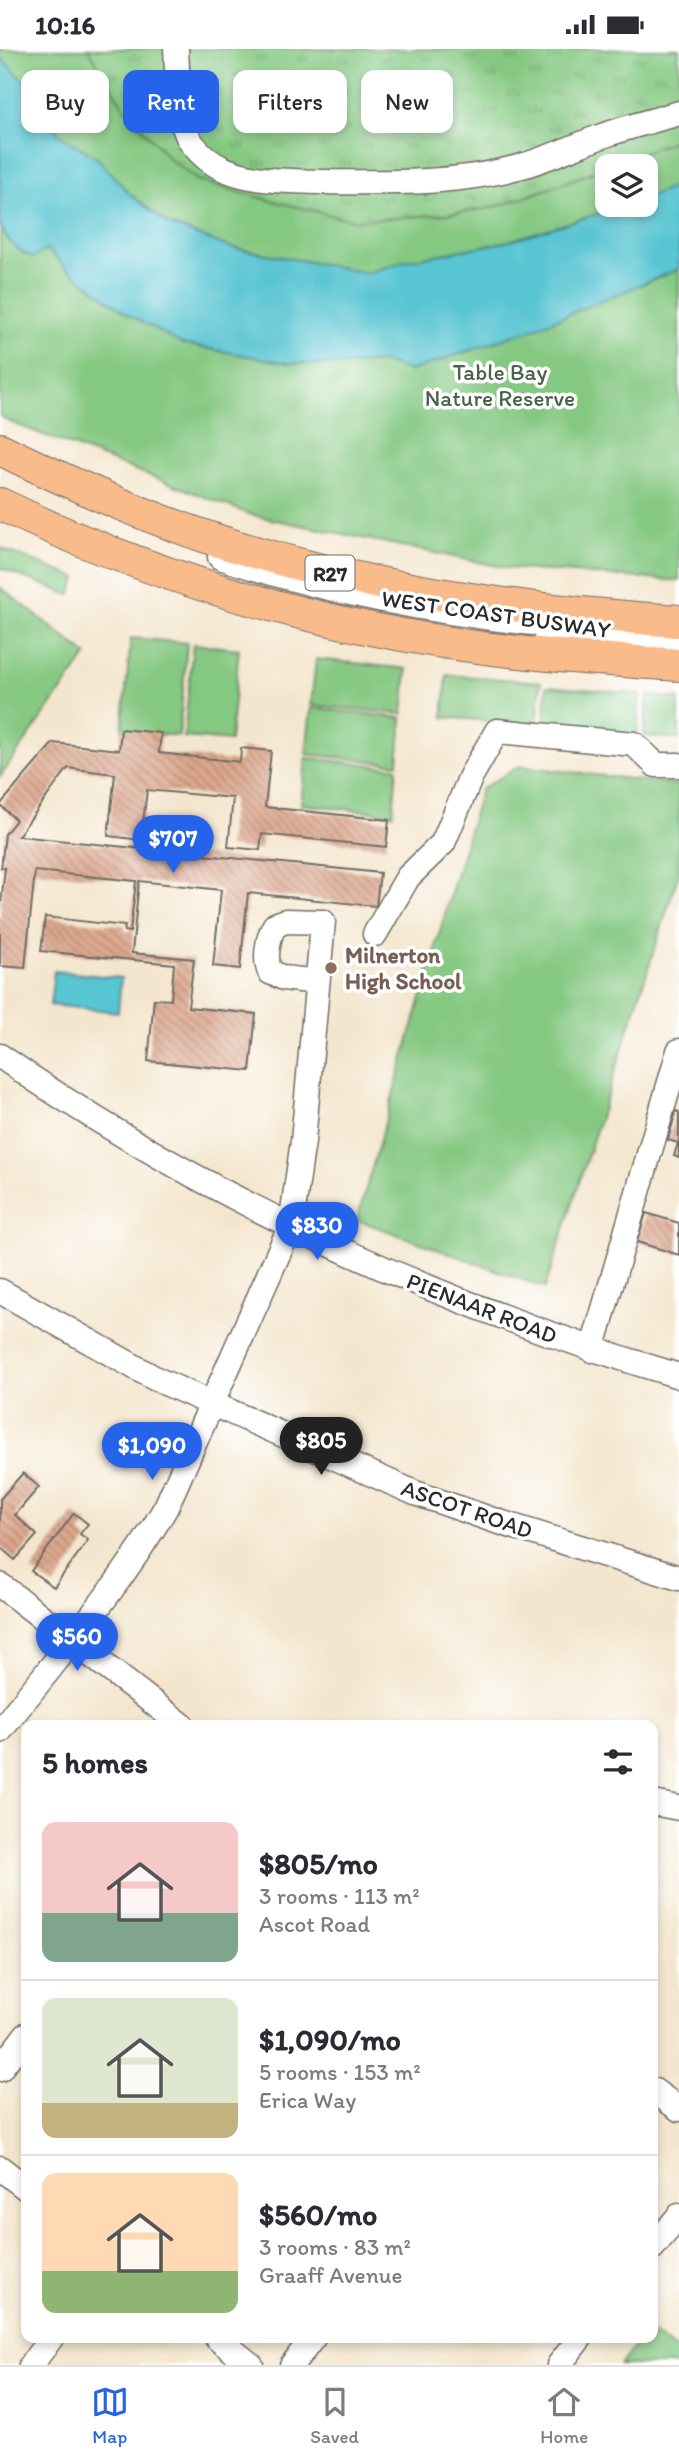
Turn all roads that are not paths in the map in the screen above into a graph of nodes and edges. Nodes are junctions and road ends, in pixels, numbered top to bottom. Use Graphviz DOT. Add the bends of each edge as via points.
graph roads {
  1 [pos="176,49"];
  2 [pos="679,113"];
  3 [pos="0,449"];
  4 [pos="0,465"];
  5 [pos="0,488"];
  6 [pos="0,504"];
  7 [pos="679,621"];
  8 [pos="679,636"];
  9 [pos="679,649"];
  10 [pos="679,665"];
  11 [pos="679,765"];
  12 [pos="375,934"];
  13 [pos="317,982"];
  14 [pos="679,1051"];
  15 [pos="0,1056"];
  16 [pos="292,1225"];
  17 [pos="0,1291"];
  18 [pos="592,1350"];
  19 [pos="679,1377"];
  20 [pos="212,1405"];
  21 [pos="679,1578"];
  22 [pos="0,1585"];
  23 [pos="72,1640"];
  24 [pos="176,1720"];
  25 [pos="0,1731"];
  26 [pos="658,1804"];
  27 [pos="679,1808"];
  28 [pos="21,2042"];
  29 [pos="0,2069"];
  30 [pos="658,2093"];
  31 [pos="679,2109"];
  32 [pos="0,2168"];
  33 [pos="21,2184"];
  34 [pos="679,2216"];
  35 [pos="658,2241"];
  36 [pos="47,2343"];
  37 [pos="223,2343"];
  38 [pos="309,2343"];
  39 [pos="576,2343"];
  40 [pos="31,2365"];
  41 [pos="251,2365"];
  42 [pos="292,2365"];
  43 [pos="559,2365"];
  1 -- 2 [label="street" via="182,119 195,146 224,169 281,181 402,182 484,174"];
  3 -- 7 [label="main road, R27" via="159,520 324,571 480,601"];
  4 -- 8 [label="street, WEST COAST BUSWAY" via="82,505 182,544 338,591 517,622"];
  5 -- 9 [label="street, WEST COAST BUSWAY" via="190,566 288,593 446,627"];
  6 -- 10 [label="main road, R27" via="167,573 329,619 499,650"];
  11 -- 12 [label="street" via="656,765 634,744 497,731 471,776 443,843 408,877"];
  13 -- 16 [label="street"];
  14 -- 18 [label="street"];
  15 -- 16 [label="street, PIENAAR ROAD" via="176,1165"];
  16 -- 18 [label="street, PIENAAR ROAD" via="408,1279"];
  16 -- 20 [label="street"];
  17 -- 20 [label="street, ASCOT ROAD" via="156,1379"];
  18 -- 19 [label="street, PIENAAR ROAD"];
  20 -- 21 [label="street, ASCOT ROAD" via="415,1493"];
  20 -- 23 [label="street" via="150,1535"];
  22 -- 23 [label="street"];
  23 -- 24 [label="street"];
  23 -- 25 [label="street"];
  26 -- 27 [label="street"];
  28 -- 29 [label="street"];
  30 -- 31 [label="street"];
  32 -- 33 [label="street"];
  34 -- 35 [label="street"];
  36 -- 40 [label="street"];
  37 -- 41 [label="street"];
  38 -- 42 [label="street"];
  39 -- 43 [label="street"];
}
